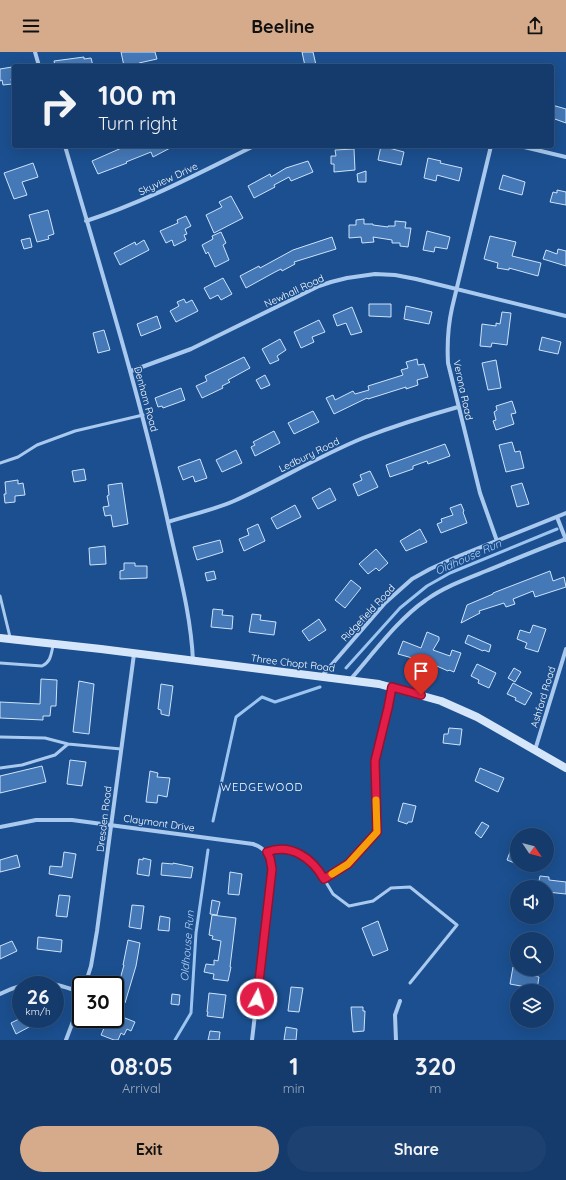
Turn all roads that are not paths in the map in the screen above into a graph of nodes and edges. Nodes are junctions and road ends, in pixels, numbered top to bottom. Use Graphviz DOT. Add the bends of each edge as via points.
graph roads {
  1 [pos="36,52"];
  2 [pos="39,64"];
  3 [pos="65,148"];
  4 [pos="250,148"];
  5 [pos="491,148"];
  6 [pos="528,148"];
  7 [pos="566,157"];
  8 [pos="86,221"];
  9 [pos="456,289"];
  10 [pos="566,316"];
  11 [pos="131,371"];
  12 [pos="458,407"];
  13 [pos="143,415"];
  14 [pos="0,463"];
  15 [pos="566,513"];
  16 [pos="557,517"];
  17 [pos="168,522"];
  18 [pos="566,539"];
  19 [pos="497,541"];
  20 [pos="0,596"];
  21 [pos="0,638"];
  22 [pos="10,639"];
  23 [pos="53,644"];
  24 [pos="566,649"];
  25 [pos="134,654"];
  26 [pos="193,661"];
  27 [pos="0,663"];
  28 [pos="321,677"];
  29 [pos="350,680"];
  30 [pos="392,687"];
  31 [pos="0,737"];
  32 [pos="68,744"];
  33 [pos="121,749"];
  34 [pos="535,750"];
  35 [pos="0,768"];
  36 [pos="566,768"];
  37 [pos="111,825"];
  38 [pos="0,827"];
  39 [pos="267,852"];
  40 [pos="324,879"];
  41 [pos="88,976"];
  42 [pos="410,983"];
  43 [pos="72,989"];
  44 [pos="0,994"];
  45 [pos="400,1000"];
  46 [pos="72,1024"];
  47 [pos="66,1040"];
  48 [pos="252,1040"];
  49 [pos="396,1040"];
  1 -- 2 [label="street"];
  3 -- 8 [label="street, Denham Road"];
  4 -- 8 [label="street, Skyview Drive" via="152,196"];
  5 -- 9 [label="street, Verona Road"];
  6 -- 7 [label="street"];
  8 -- 11 [label="street, Denham Road"];
  9 -- 10 [label="street, Newhall Road"];
  9 -- 11 [label="street, Newhall Road" via="395,275 366,274 347,278 319,286 185,352"];
  9 -- 12 [label="street, Verona Road" via="448,330 448,363"];
  11 -- 13 [label="street, Denham Road"];
  12 -- 17 [label="street, Ledbury Road" via="363,438 233,501"];
  12 -- 19 [label="street, Verona Road" via="480,492"];
  13 -- 14 [label="lane" via="75,431 37,445 18,457"];
  13 -- 17 [label="street, Denham Road"];
  15 -- 16 [label="street, Ridgefield Road"];
  16 -- 18 [label="street"];
  16 -- 19 [label="street, Ridgefield Road"];
  17 -- 26 [label="street, Denham Road" via="186,606"];
  18 -- 29 [label="street" via="430,596 408,614"];
  19 -- 28 [label="street, Ridgefield Road" via="442,563 412,579 385,603"];
  20 -- 22 [label="lane"];
  21 -- 22 [label="main road, Three Chopt Road"];
  22 -- 23 [label="main road, Three Chopt Road"];
  23 -- 25 [label="main road, Three Chopt Road"];
  23 -- 27 [label="lane" via="51,658 42,666"];
  24 -- 34 [label="street, Ashford Road"];
  25 -- 26 [label="main road, Three Chopt Road"];
  25 -- 33 [label="street, Dresden Road"];
  26 -- 28 [label="main road, Three Chopt Road"];
  28 -- 29 [label="main road, Three Chopt Road"];
  29 -- 30 [label="main road, Three Chopt Road"];
  30 -- 34 [label="main road, Three Chopt Road" via="442,701 477,717"];
  30 -- 40 [label="lane" via="375,761 377,832 348,864"];
  31 -- 32 [label="lane" via="45,738"];
  32 -- 33 [label="lane"];
  32 -- 35 [label="lane" via="55,754 22,765"];
  33 -- 37 [label="street, Dresden Road"];
  34 -- 36 [label="main road, Three Chopt Road"];
  37 -- 38 [label="street, Claymont Drive" via="57,819"];
  37 -- 39 [label="street, Claymont Drive" via="253,844"];
  37 -- 41 [label="street, Dresden Road" via="97,930"];
  39 -- 40 [label="lane" via="277,848 301,854 318,869"];
  39 -- 48 [label="street" via="272,865 271,884"];
  40 -- 42 [label="lane" via="332,894 349,906 373,901 391,888 410,887 457,925"];
  43 -- 44 [label="street" via="41,982 29,983"];
  45 -- 49 [label="street" via="394,1015"];
  46 -- 47 [label="street"];
}
